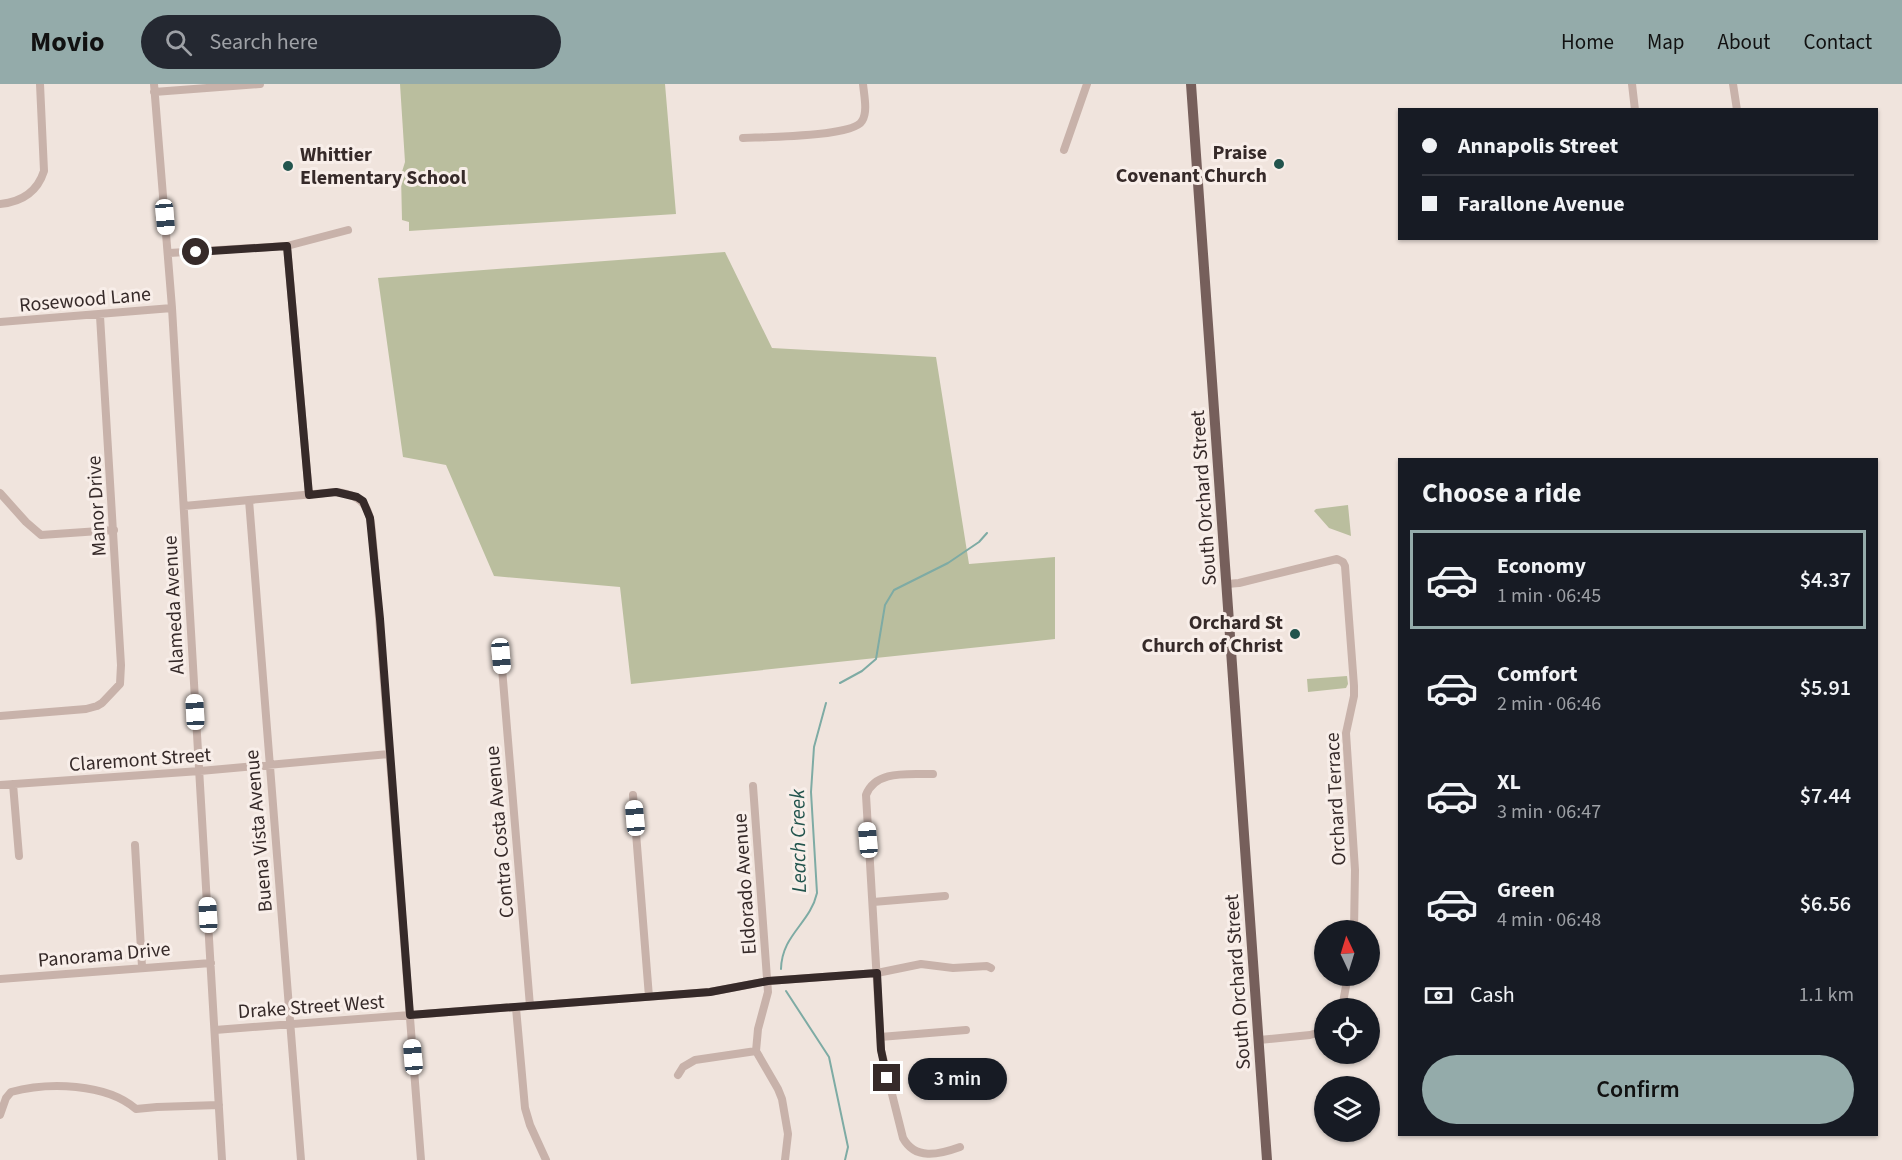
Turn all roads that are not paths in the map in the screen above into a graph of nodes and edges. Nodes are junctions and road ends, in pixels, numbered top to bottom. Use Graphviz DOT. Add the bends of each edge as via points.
graph roads {
  1 [pos="40,84"];
  2 [pos="260,84"];
  3 [pos="863,84"];
  4 [pos="1087,84"];
  5 [pos="1191,84"];
  6 [pos="1632,84"];
  7 [pos="1733,84"];
  8 [pos="154,88"];
  9 [pos="1635,108"];
  10 [pos="1737,108"];
  11 [pos="743,138"];
  12 [pos="1064,150"];
  13 [pos="0,204"];
  14 [pos="348,231"];
  15 [pos="287,246"];
  16 [pos="169,253"];
  17 [pos="172,308"];
  18 [pos="100,316"];
  19 [pos="0,322"];
  20 [pos="0,493"];
  21 [pos="309,495"];
  22 [pos="249,500"];
  23 [pos="184,506"];
  24 [pos="114,530"];
  25 [pos="1227,584"];
  26 [pos="501,656"];
  27 [pos="0,716"];
  28 [pos="389,754"];
  29 [pos="269,765"];
  30 [pos="200,771"];
  31 [pos="933,774"];
  32 [pos="13,784"];
  33 [pos="0,785"];
  34 [pos="753,786"];
  35 [pos="633,795"];
  36 [pos="135,845"];
  37 [pos="19,856"];
  38 [pos="945,896"];
  39 [pos="873,902"];
  40 [pos="1354,920"];
  41 [pos="211,963"];
  42 [pos="142,967"];
  43 [pos="991,968"];
  44 [pos="877,973"];
  45 [pos="0,979"];
  46 [pos="768,981"];
  47 [pos="649,997"];
  48 [pos="530,1006"];
  49 [pos="516,1008"];
  50 [pos="410,1015"];
  51 [pos="290,1023"];
  52 [pos="215,1030"];
  53 [pos="966,1030"];
  54 [pos="1314,1034"];
  55 [pos="880,1037"];
  56 [pos="1258,1040"];
  57 [pos="756,1052"];
  58 [pos="678,1076"];
  59 [pos="219,1105"];
  60 [pos="0,1115"];
  61 [pos="960,1147"];
  62 [pos="1266,1159"];
  63 [pos="222,1160"];
  64 [pos="301,1160"];
  65 [pos="421,1160"];
  66 [pos="546,1160"];
  67 [pos="785,1160"];
  1 -- 13 [label="street" via="45,152 42,178 21,199"];
  2 -- 8 [label="street"];
  3 -- 11 [label="street" via="864,118 852,129"];
  4 -- 12 [label="street"];
  5 -- 25 [label="main road, South Orchard Street"];
  6 -- 9 [label="street"];
  7 -- 10 [label="street"];
  8 -- 16 [label="street, Alameda Avenue"];
  14 -- 15 [label="street"];
  15 -- 16 [label="street"];
  15 -- 21 [label="street"];
  16 -- 17 [label="street, Alameda Avenue"];
  17 -- 18 [label="street, Rosewood Lane"];
  17 -- 23 [label="street, Alameda Avenue"];
  18 -- 19 [label="street, Rosewood Lane"];
  18 -- 24 [label="street, Manor Drive"];
  20 -- 24 [label="street" via="41,535"];
  21 -- 22 [label="street"];
  21 -- 28 [label="street" via="343,493 357,497 370,518"];
  22 -- 23 [label="street"];
  22 -- 29 [label="street, Buena Vista Avenue"];
  23 -- 30 [label="street, Alameda Avenue"];
  24 -- 27 [label="street, Manor Drive" via="120,684 102,703 87,709"];
  25 -- 40 [label="street, Orchard Terrace" via="1337,559 1345,566 1354,686 1346,733 1355,870"];
  25 -- 56 [label="main road, South Orchard Street"];
  26 -- 48 [label="street, Contra Costa Avenue"];
  28 -- 29 [label="street, Claremont Street"];
  28 -- 50 [label="street"];
  29 -- 30 [label="street, Claremont Street"];
  29 -- 51 [label="street, Buena Vista Avenue"];
  30 -- 32 [label="street, Claremont Street"];
  30 -- 41 [label="street, Alameda Avenue"];
  31 -- 39 [label="street" via="884,776 868,789 865,799"];
  32 -- 33 [label="street, Claremont Street"];
  32 -- 37 [label="street"];
  34 -- 46 [label="street, Eldorado Avenue"];
  35 -- 47 [label="street"];
  36 -- 42 [label="street"];
  38 -- 39 [label="street"];
  39 -- 44 [label="street"];
  41 -- 42 [label="street, Panorama Drive"];
  41 -- 52 [label="street, Alameda Avenue"];
  42 -- 45 [label="street, Panorama Drive"];
  43 -- 44 [label="street" via="921,964"];
  44 -- 46 [label="street"];
  44 -- 55 [label="street"];
  46 -- 47 [label="street" via="710,992"];
  46 -- 57 [label="street, Eldorado Avenue"];
  47 -- 48 [label="street"];
  48 -- 49 [label="street, Drake Street West"];
  49 -- 50 [label="street, Drake Street West"];
  49 -- 66 [label="street" via="525,1108"];
  50 -- 51 [label="street, Drake Street West"];
  50 -- 65 [label="street"];
  51 -- 52 [label="street, Drake Street West"];
  51 -- 64 [label="street, Buena Vista Avenue"];
  52 -- 59 [label="street, Alameda Avenue"];
  53 -- 55 [label="street"];
  54 -- 56 [label="street"];
  55 -- 61 [label="street" via="884,1069 906,1146 921,1155 943,1154"];
  56 -- 62 [label="main road, South Orchard Street"];
  57 -- 58 [label="street" via="695,1060 683,1067"];
  57 -- 67 [label="street" via="782,1100 788,1134"];
  59 -- 60 [label="street" via="135,1109 118,1098 65,1086 11,1092"];
  59 -- 63 [label="street, Alameda Avenue"];
}
